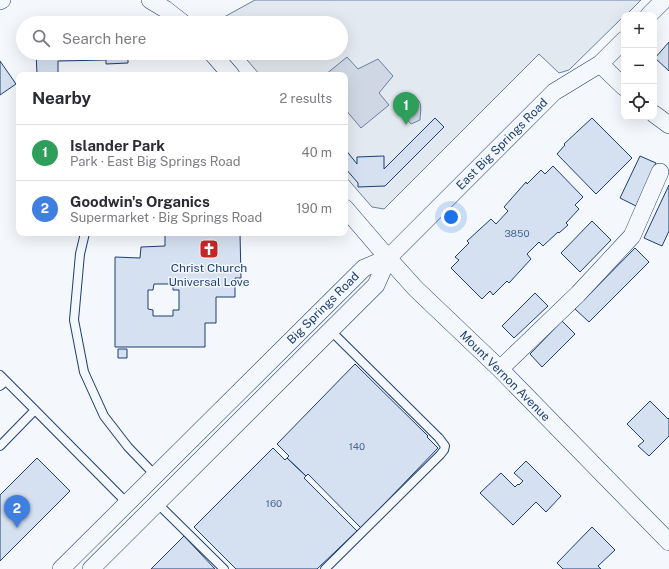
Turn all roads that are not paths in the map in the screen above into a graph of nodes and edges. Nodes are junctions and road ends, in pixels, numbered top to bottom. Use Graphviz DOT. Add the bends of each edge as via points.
graph roads {
  1 [pos="150,0"];
  2 [pos="664,0"];
  3 [pos="652,12"];
  4 [pos="174,16"];
  5 [pos="621,43"];
  6 [pos="218,60"];
  7 [pos="600,64"];
  8 [pos="229,72"];
  9 [pos="622,84"];
  10 [pos="657,116"];
  11 [pos="669,125"];
  12 [pos="660,172"];
  13 [pos="348,211"];
  14 [pos="84,236"];
  15 [pos="388,258"];
  16 [pos="330,330"];
  17 [pos="500,369"];
  18 [pos="2,381"];
  19 [pos="35,410"];
  20 [pos="0,446"];
  21 [pos="155,475"];
  22 [pos="127,503"];
  23 [pos="157,503"];
  24 [pos="669,542"];
  25 [pos="61,569"];
  26 [pos="91,569"];
  27 [pos="224,569"];
  28 [pos="325,569"];
  1 -- 4 [label="street"];
  2 -- 3 [label="street"];
  5 -- 7 [label="street, East Big Springs Road"];
  6 -- 8 [label="street"];
  7 -- 9 [label="street"];
  7 -- 15 [label="street, East Big Springs Road" via="554,92"];
  10 -- 11 [label="street"];
  12 -- 17 [label="street" via="632,236 578,294"];
  13 -- 15 [label="street, Mount Vernon Avenue"];
  14 -- 21 [label="lane" via="80,254 74,320 84,372 104,416 128,447"];
  15 -- 16 [label="street, Big Springs Road" via="376,285"];
  15 -- 17 [label="street, Mount Vernon Avenue" via="416,289"];
  15 -- 21 [label="street, Big Springs Road" via="364,268"];
  16 -- 23 [label="street, Big Springs Road"];
  16 -- 28 [label="lane" via="445,446 444,450"];
  17 -- 24 [label="street, Mount Vernon Avenue"];
  18 -- 19 [label="lane"];
  19 -- 20 [label="lane"];
  19 -- 22 [label="lane"];
  21 -- 22 [label="street, Big Springs Road"];
  22 -- 25 [label="street, Big Springs Road"];
  23 -- 26 [label="street, Big Springs Road"];
  23 -- 27 [label="lane"];
}
